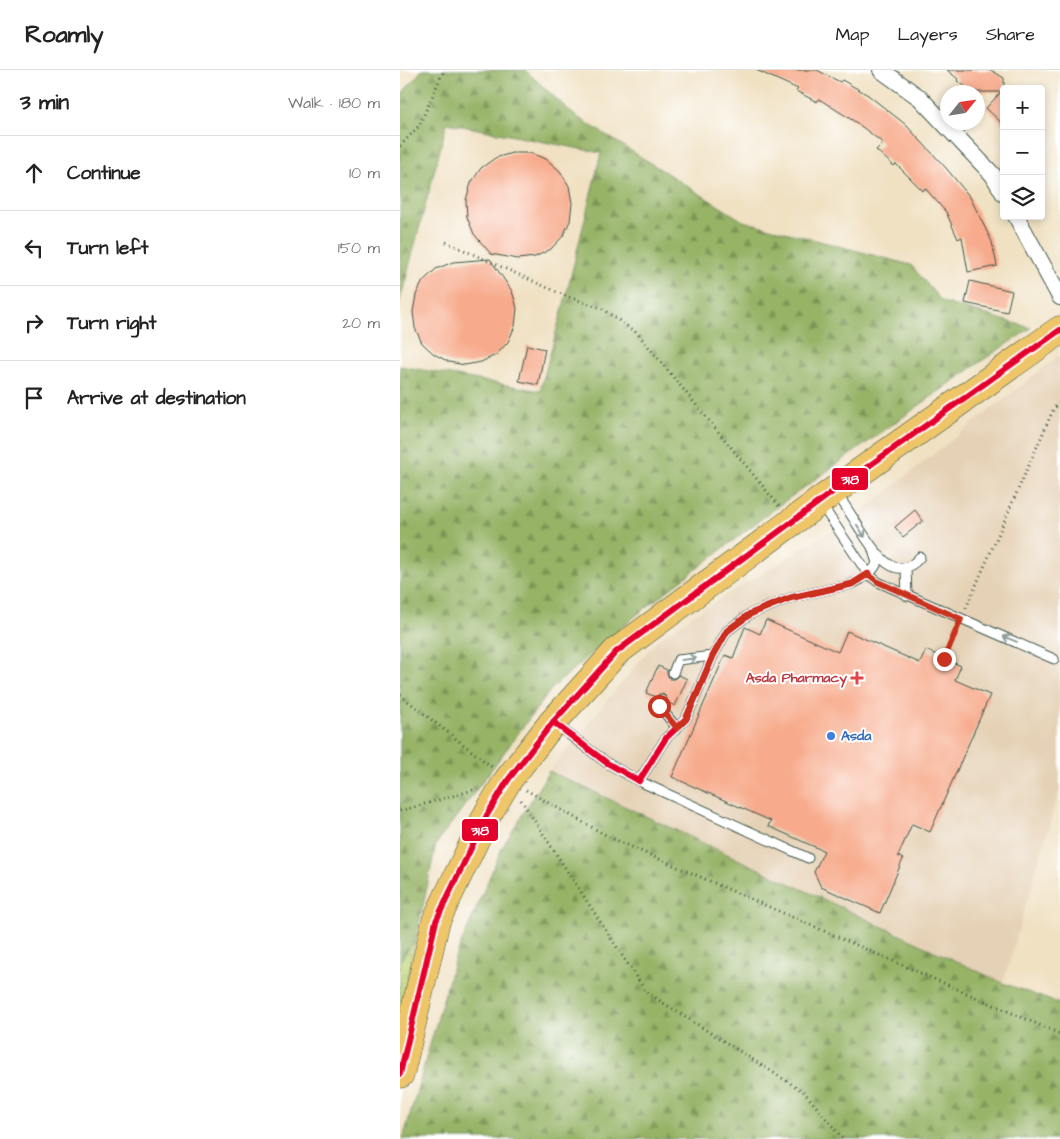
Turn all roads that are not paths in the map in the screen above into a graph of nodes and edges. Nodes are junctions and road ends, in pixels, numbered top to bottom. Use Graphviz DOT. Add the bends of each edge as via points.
graph roads {
  1 [pos="882,70"];
  2 [pos="1000,187"];
  3 [pos="1018,220"];
  4 [pos="1060,297"];
  5 [pos="1060,330"];
  6 [pos="827,496"];
  7 [pos="872,547"];
  8 [pos="920,557"];
  9 [pos="906,568"];
  10 [pos="868,574"];
  11 [pos="907,596"];
  12 [pos="713,656"];
  13 [pos="1054,659"];
  14 [pos="673,673"];
  15 [pos="661,700"];
  16 [pos="553,722"];
  17 [pos="677,728"];
  18 [pos="639,781"];
  19 [pos="808,858"];
  20 [pos="400,1074"];
  1 -- 2 [label="street" via="920,98 993,175"];
  3 -- 4 [label="street"];
  5 -- 6 [label="highway"];
  6 -- 7 [label="lane, one-way"];
  6 -- 10 [label="lane"];
  6 -- 16 [label="highway" via="616,652"];
  7 -- 9 [label="lane" via="889,564"];
  7 -- 10 [label="lane" via="877,563"];
  8 -- 9 [label="lane"];
  9 -- 11 [label="lane"];
  10 -- 11 [label="lane"];
  10 -- 12 [label="lane" via="852,584 790,598 750,614 727,631"];
  13 -- 11 [label="lane, one-way"];
  14 -- 12 [label="lane, one-way" via="678,660"];
  12 -- 17 [label="lane" via="686,719"];
  15 -- 17 [label="lane" via="659,706"];
  16 -- 18 [label="lane" via="608,763"];
  16 -- 20 [label="highway" via="508,780 487,815 436,921"];
  17 -- 18 [label="lane" via="666,738"];
  18 -- 19 [label="lane"];
}
